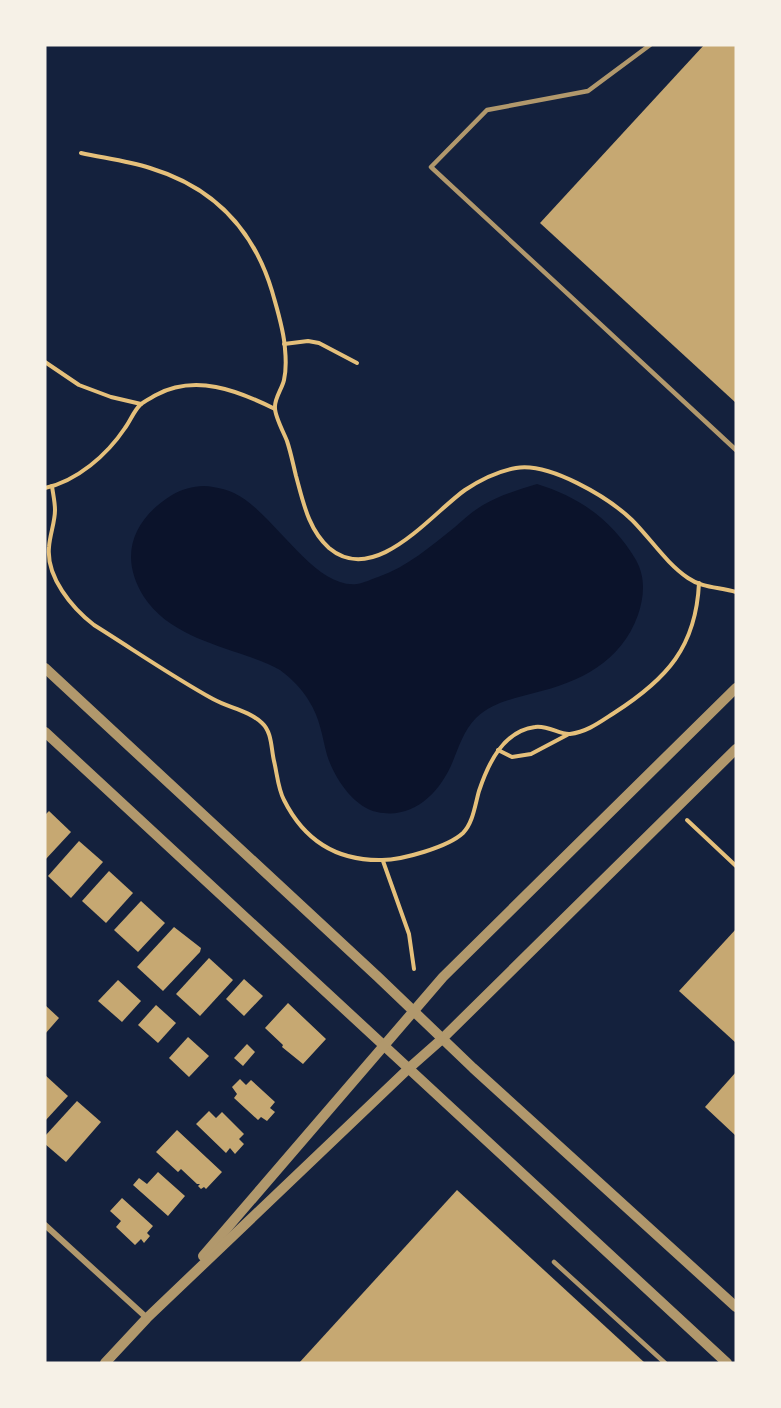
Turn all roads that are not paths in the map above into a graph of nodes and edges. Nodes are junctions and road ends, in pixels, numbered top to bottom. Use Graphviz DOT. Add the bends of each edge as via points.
graph roads {
  1 [pos="650,45"];
  2 [pos="736,450"];
  3 [pos="45,668"];
  4 [pos="736,688"];
  5 [pos="45,732"];
  6 [pos="736,749"];
  7 [pos="414,1011"];
  8 [pos="442,1039"];
  9 [pos="383,1047"];
  10 [pos="408,1069"];
  11 [pos="45,1225"];
  12 [pos="554,1262"];
  13 [pos="166,1299"];
  14 [pos="736,1307"];
  15 [pos="147,1318"];
  16 [pos="105,1363"];
  17 [pos="665,1363"];
  18 [pos="727,1363"];
  1 -- 2 [label="lane" via="588,91 487,110 431,167"];
  3 -- 7 [label="street"];
  4 -- 7 [label="street" via="443,977"];
  5 -- 9 [label="street"];
  6 -- 8 [label="street"];
  7 -- 8 [label="street"];
  7 -- 9 [label="street"];
  8 -- 10 [label="street"];
  8 -- 14 [label="street"];
  9 -- 10 [label="street"];
  9 -- 13 [label="street"];
  10 -- 13 [label="street"];
  10 -- 18 [label="street"];
  11 -- 15 [label="street"];
  12 -- 17 [label="lane"];
  13 -- 15 [label="street"];
  15 -- 16 [label="street"];
}
